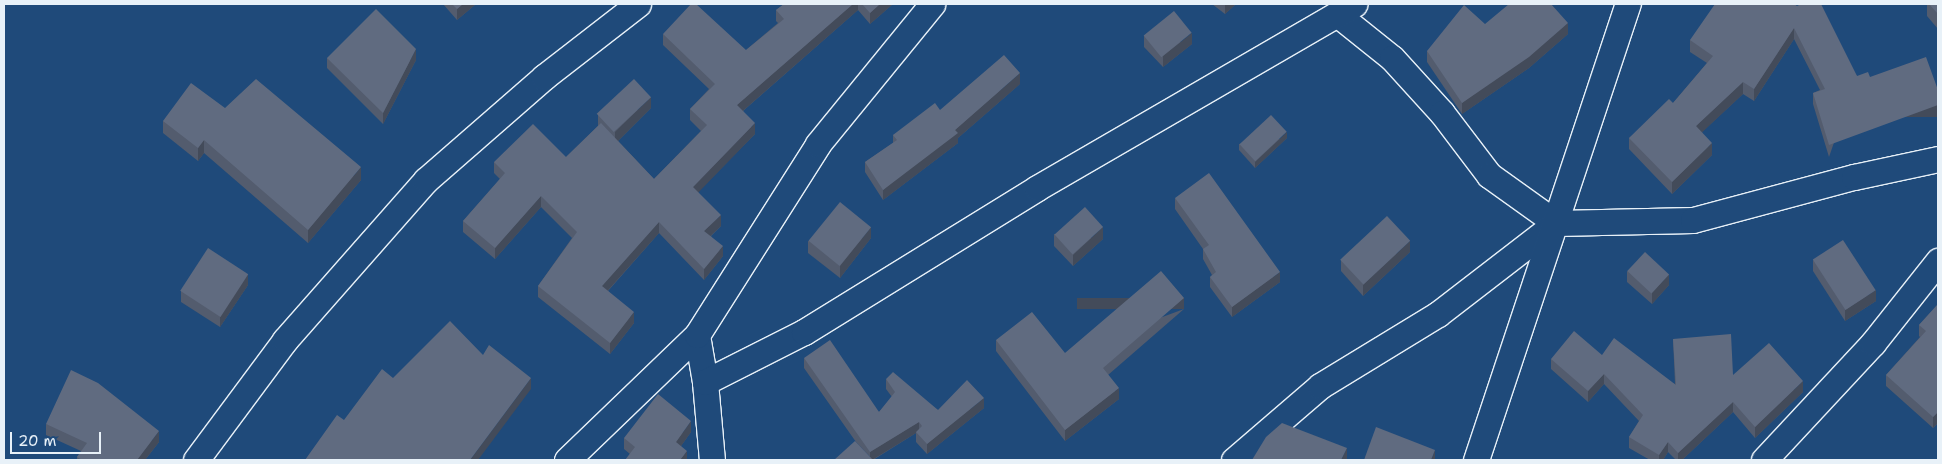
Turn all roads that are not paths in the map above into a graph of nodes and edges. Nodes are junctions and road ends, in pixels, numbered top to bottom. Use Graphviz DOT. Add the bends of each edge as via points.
graph roads {
  1 [pos="638,4"];
  2 [pos="932,4"];
  3 [pos="1628,4"];
  4 [pos="1345,9"];
  5 [pos="1938,160"];
  6 [pos="1556,223"];
  7 [pos="1938,261"];
  8 [pos="697,335"];
  9 [pos="705,382"];
  10 [pos="196,460"];
  11 [pos="567,460"];
  12 [pos="712,460"];
  13 [pos="1234,460"];
  14 [pos="1476,460"];
  15 [pos="1764,460"];
  1 -- 10 [label="street" via="544,77 426,180 285,340"];
  2 -- 8 [label="street" via="818,144"];
  3 -- 6 [label="street"];
  4 -- 6 [label="street" via="1442,113 1489,175"];
  4 -- 9 [label="street" via="1037,188 804,332"];
  5 -- 6 [label="street" via="1854,177 1693,220"];
  6 -- 13 [label="street" via="1438,314 1320,386"];
  6 -- 14 [label="street"];
  7 -- 15 [label="street" via="1873,343"];
  8 -- 9 [label="street"];
  8 -- 11 [label="street"];
  9 -- 12 [label="street"];
}
